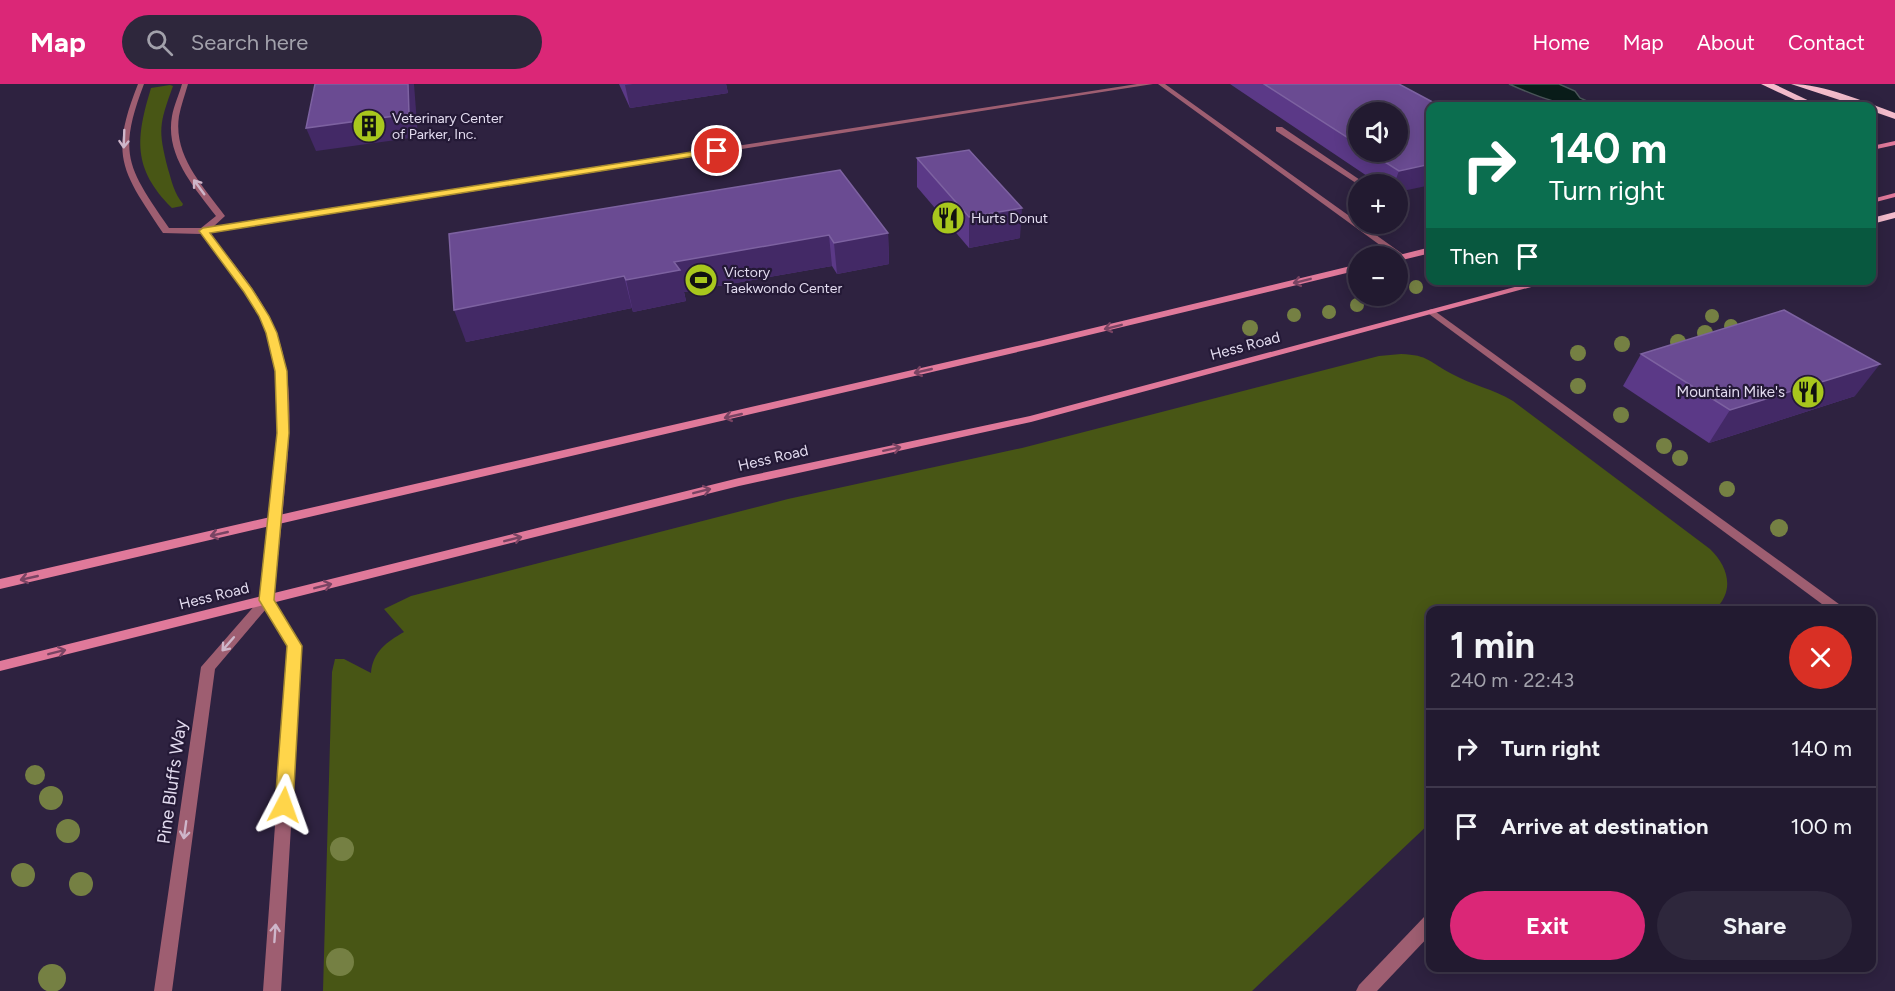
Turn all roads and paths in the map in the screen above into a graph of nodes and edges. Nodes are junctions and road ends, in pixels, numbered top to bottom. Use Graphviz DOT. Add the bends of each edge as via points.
graph roads {
  1 [pos="141,84"];
  2 [pos="185,84"];
  3 [pos="1150,84"];
  4 [pos="1161,84"];
  5 [pos="1766,84"];
  6 [pos="1796,84"];
  7 [pos="1806,102"];
  8 [pos="1853,102"];
  9 [pos="1876,109"];
  10 [pos="1895,116"];
  11 [pos="1279,129"];
  12 [pos="1895,143"];
  13 [pos="1876,147"];
  14 [pos="1348,175"];
  15 [pos="1895,195"];
  16 [pos="1876,200"];
  17 [pos="1895,215"];
  18 [pos="1876,220"];
  19 [pos="203,231"];
  20 [pos="1385,246"];
  21 [pos="1426,251"];
  22 [pos="1408,255"];
  23 [pos="1348,270"];
  24 [pos="1534,285"];
  25 [pos="1432,312"];
  26 [pos="276,521"];
  27 [pos="0,584"];
  28 [pos="267,600"];
  29 [pos="1832,606"];
  30 [pos="0,666"];
  31 [pos="1426,927"];
  32 [pos="162,991"];
  33 [pos="272,991"];
  34 [pos="1365,991"];
  1 -- 19 [label="street, one-way" via="124,137 131,176 166,231"];
  19 -- 2 [label="street, one-way" via="220,216 185,167 178,148 175,120"];
  3 -- 19 [label="street"];
  4 -- 20 [label="street"];
  5 -- 7 [label="highway"];
  6 -- 8 [label="highway"];
  9 -- 10 [label="highway"];
  11 -- 14 [label="street"];
  12 -- 13 [label="main road"];
  15 -- 16 [label="main road"];
  17 -- 18 [label="highway"];
  19 -- 26 [label="street" via="257,305 277,352 284,424"];
  21 -- 22 [label="main road"];
  23 -- 26 [label="main road, one-way"];
  24 -- 25 [label="main road, Hess Road"];
  28 -- 25 [label="main road, Hess Road, one-way" via="739,482 1042,416"];
  25 -- 29 [label="street"];
  26 -- 27 [label="main road, one-way"];
  26 -- 28 [label="street"];
  30 -- 28 [label="main road, Hess Road, one-way"];
  28 -- 32 [label="street, Pine Bluffs Way, one-way" via="208,667"];
  33 -- 28 [label="street, one-way" via="295,646"];
  31 -- 34 [label="street"];
}
